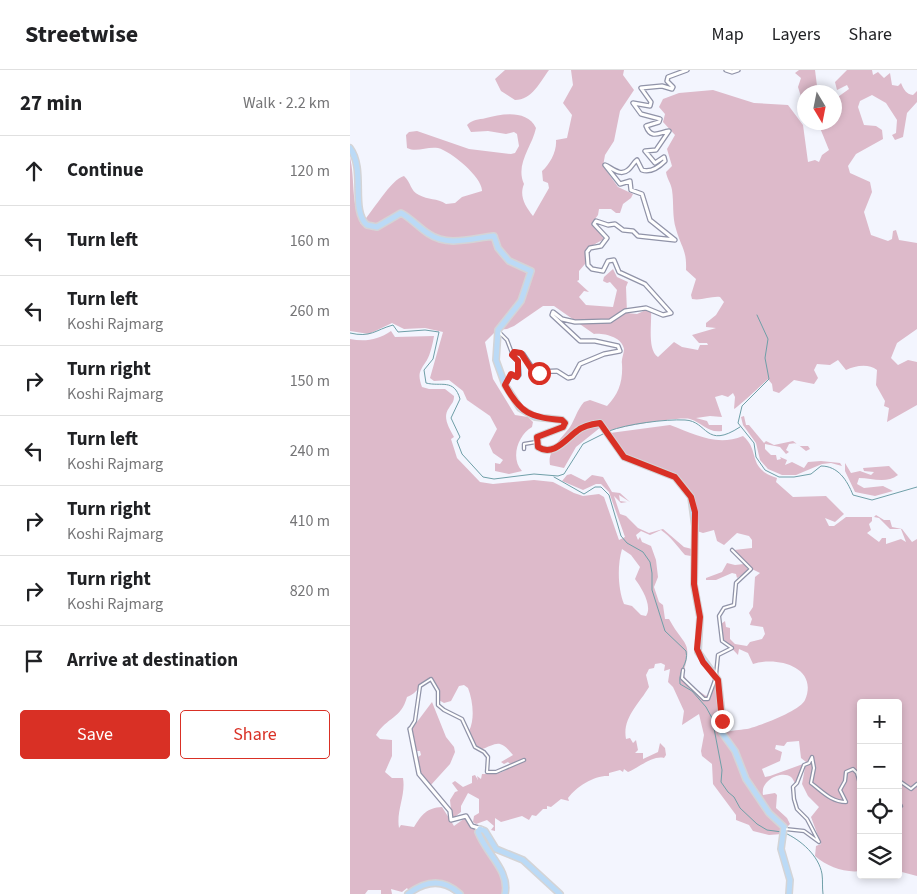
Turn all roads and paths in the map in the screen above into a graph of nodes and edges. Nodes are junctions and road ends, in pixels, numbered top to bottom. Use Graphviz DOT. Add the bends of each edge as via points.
graph roads {
  1 [pos="687,70"];
  2 [pos="726,70"];
  3 [pos="738,70"];
  4 [pos="350,148"];
  5 [pos="498,330"];
  6 [pos="513,353"];
  7 [pos="505,385"];
  8 [pos="536,442"];
  9 [pos="524,449"];
  10 [pos="732,550"];
  11 [pos="683,670"];
  12 [pos="716,675"];
  13 [pos="410,729"];
  14 [pos="524,760"];
  15 [pos="857,773"];
  16 [pos="902,783"];
  17 [pos="917,784"];
  18 [pos="482,829"];
  19 [pos="784,830"];
  20 [pos="408,894"];
  21 [pos="460,894"];
  22 [pos="505,894"];
  23 [pos="560,894"];
  24 [pos="789,894"];
  1 -- 6 [label="street" via="668,77 672,89 662,86 641,88 651,102 650,106 633,104 641,114 660,119 646,126 652,134 658,136 669,132 656,150 645,151 655,162 664,157 665,160 646,171 637,160 623,172 605,166 620,184 630,181 631,190 642,194 653,224 675,240 638,236 615,224 606,225 598,221 594,224 607,236 607,240 587,252 588,265 592,269 603,271 612,259 619,272 644,284 672,313 659,314 646,308 625,311 610,321 575,322 562,319 553,312 558,322 580,341 595,341 620,349 580,364 571,378 557,371 535,372 521,353"];
  2 -- 3 [label="street"];
  4 -- 5 [label="main road" via="358,162 360,218 367,225 377,227 401,212 429,235 440,239 461,241 494,236 498,248 509,261 530,270 532,274 521,301"];
  5 -- 6 [label="street"];
  5 -- 7 [label="main road" via="496,360"];
  6 -- 7 [label="street" via="518,361 518,375 511,374"];
  7 -- 8 [label="main road" via="514,401 529,414 565,423 563,427 539,436"];
  8 -- 9 [label="street" via="524,444"];
  8 -- 12 [label="main road" via="541,449 548,450 560,446 582,427 602,424 627,459 675,477 691,497 695,512 694,584 700,617 697,649 703,662"];
  10 -- 12 [label="street" via="751,569 736,583 734,605 724,608 719,616 722,641 732,648 718,655"];
  11 -- 12 [label="street" via="682,678 704,699 708,699 712,692"];
  12 -- 19 [label="main road" via="722,733 735,751 746,779"];
  13 -- 14 [label="street" via="415,720 420,686 431,680 438,691 438,705 462,719 475,747 488,757 488,772 496,772"];
  13 -- 18 [label="street" via="418,760 416,768 422,781 450,811 451,820 466,816 472,826"];
  15 -- 19 [label="street" via="853,769 846,772 840,790 846,802 828,798 811,783 812,757 804,765 793,788 797,809 807,819 819,842 804,831"];
  16 -- 17 [label="street" via="911,789"];
  18 -- 22 [label="main road" via="478,832 483,843 505,877"];
  18 -- 23 [label="main road" via="496,848 523,860"];
  19 -- 24 [label="main road" via="781,849 790,880"];
  20 -- 21 [label="main road" via="428,883 438,882"];
}
